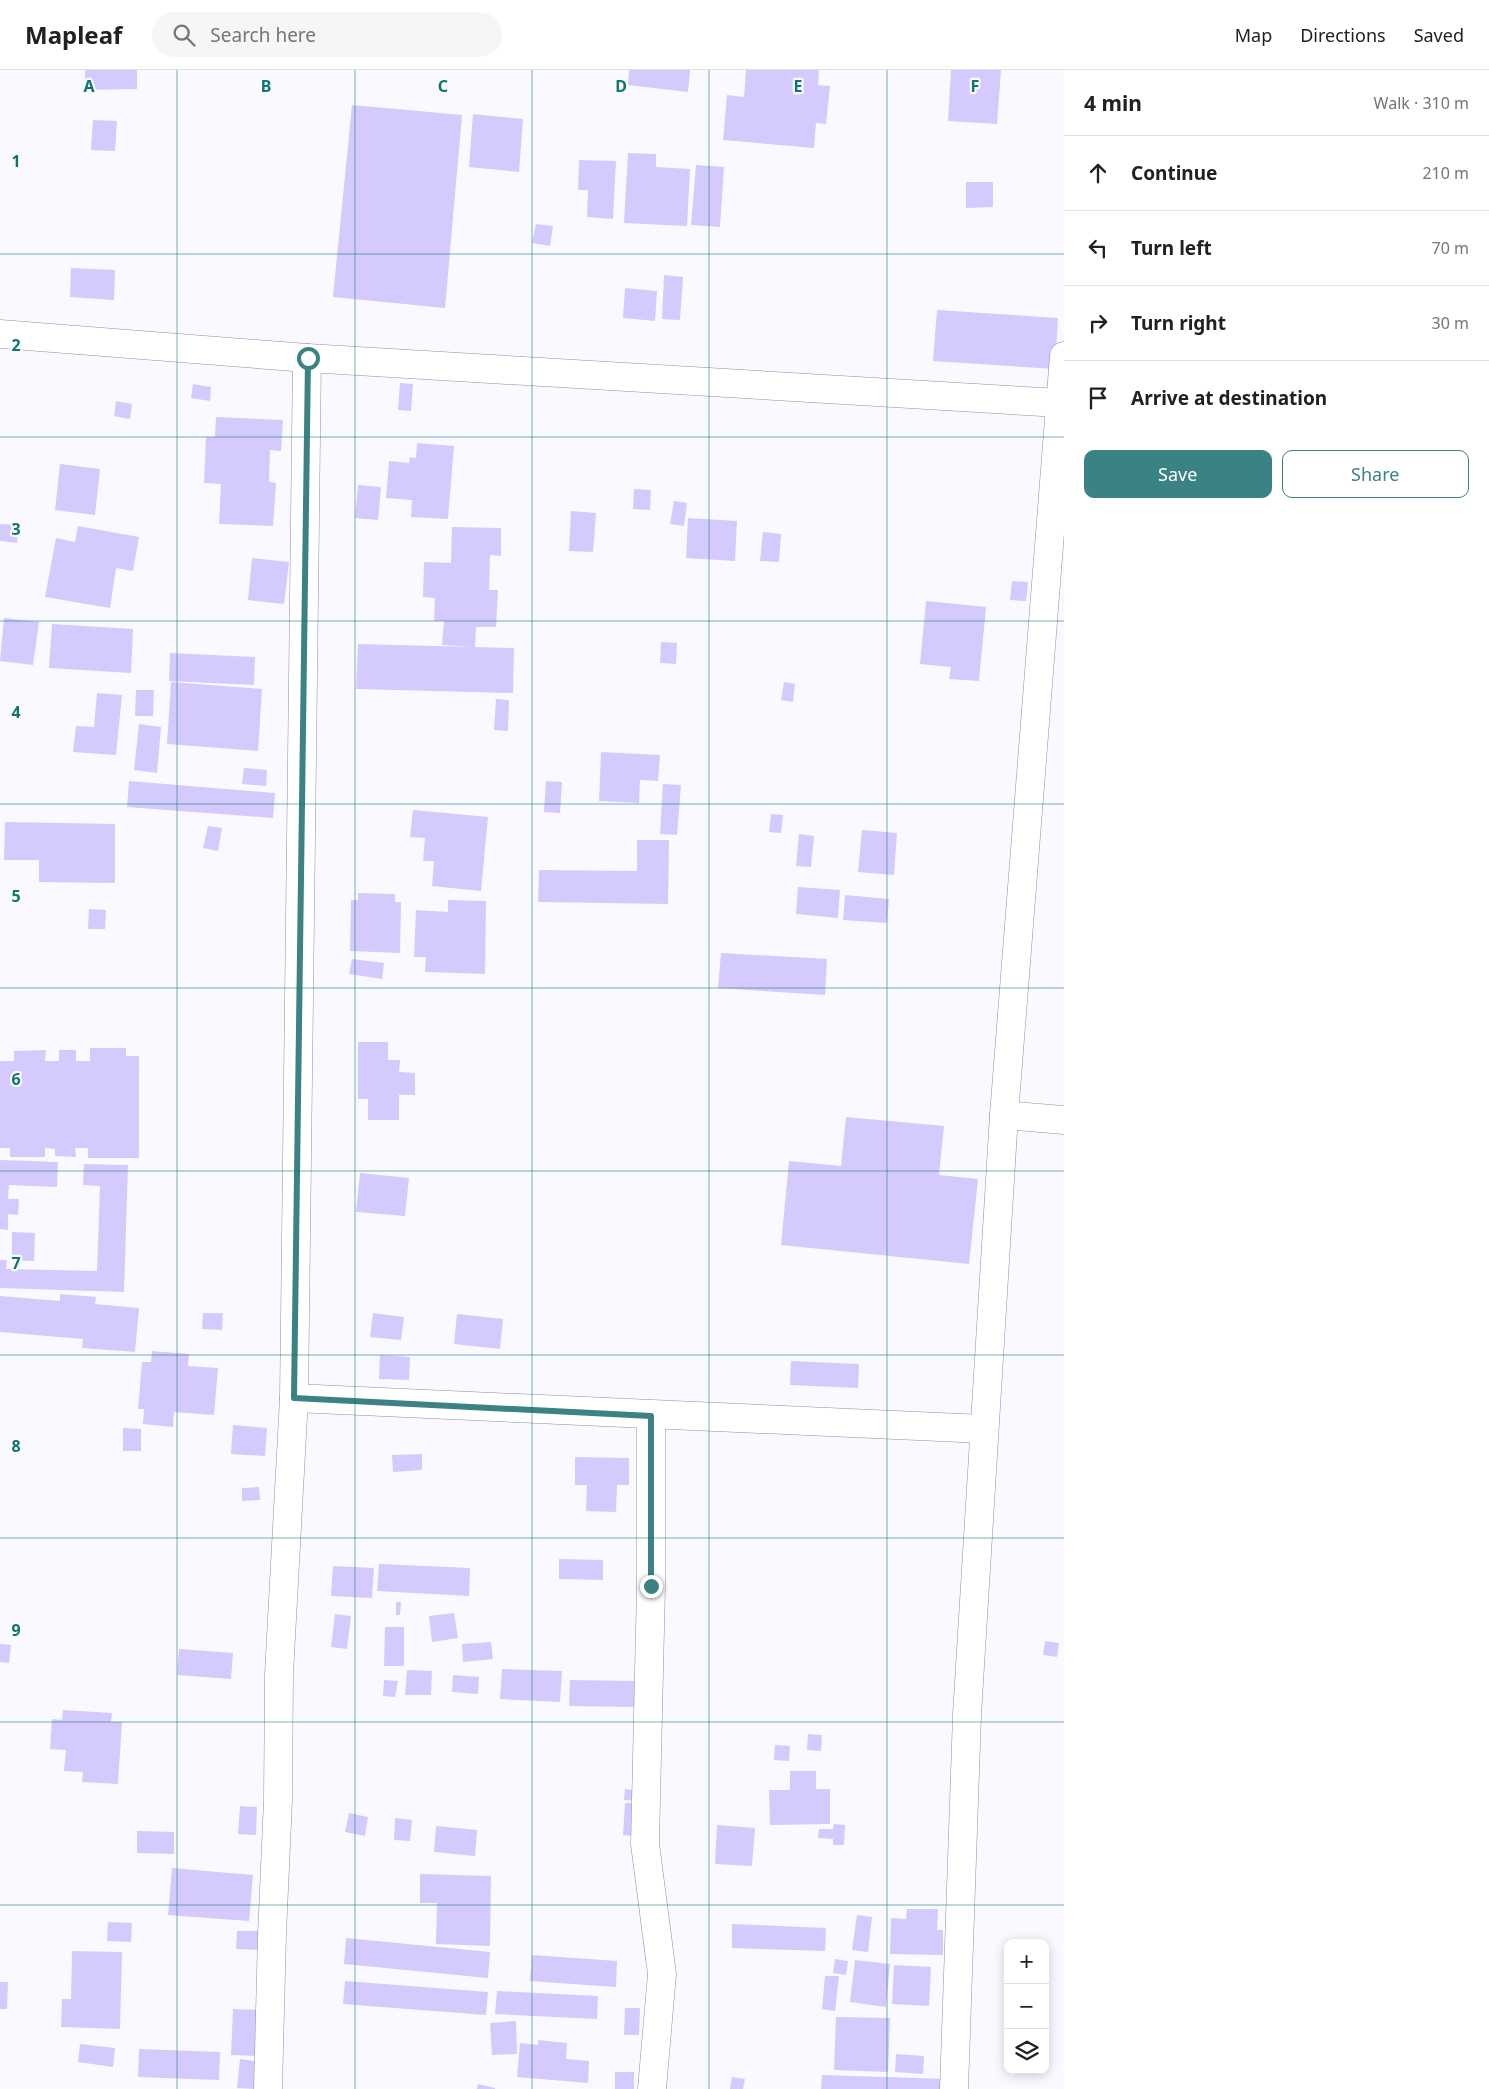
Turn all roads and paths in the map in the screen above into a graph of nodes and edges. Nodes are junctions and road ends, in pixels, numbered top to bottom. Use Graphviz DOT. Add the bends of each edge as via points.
graph roads {
  1 [pos="0,334"];
  2 [pos="1064,356"];
  3 [pos="308,358"];
  4 [pos="1059,403"];
  5 [pos="1004,1115"];
  6 [pos="1064,1120"];
  7 [pos="294,1398"];
  8 [pos="651,1416"];
  9 [pos="984,1430"];
  10 [pos="268,2089"];
  11 [pos="652,2089"];
  12 [pos="954,2089"];
  1 -- 3 [label="street"];
  2 -- 4 [label="street"];
  3 -- 4 [label="street"];
  3 -- 7 [label="street"];
  4 -- 5 [label="street"];
  5 -- 6 [label="street"];
  5 -- 9 [label="street"];
  7 -- 8 [label="street"];
  7 -- 10 [label="street" via="280,1674"];
  8 -- 9 [label="street"];
  8 -- 11 [label="street" via="645,1844 662,1974"];
  9 -- 12 [label="street" via="967,1715"];
}
